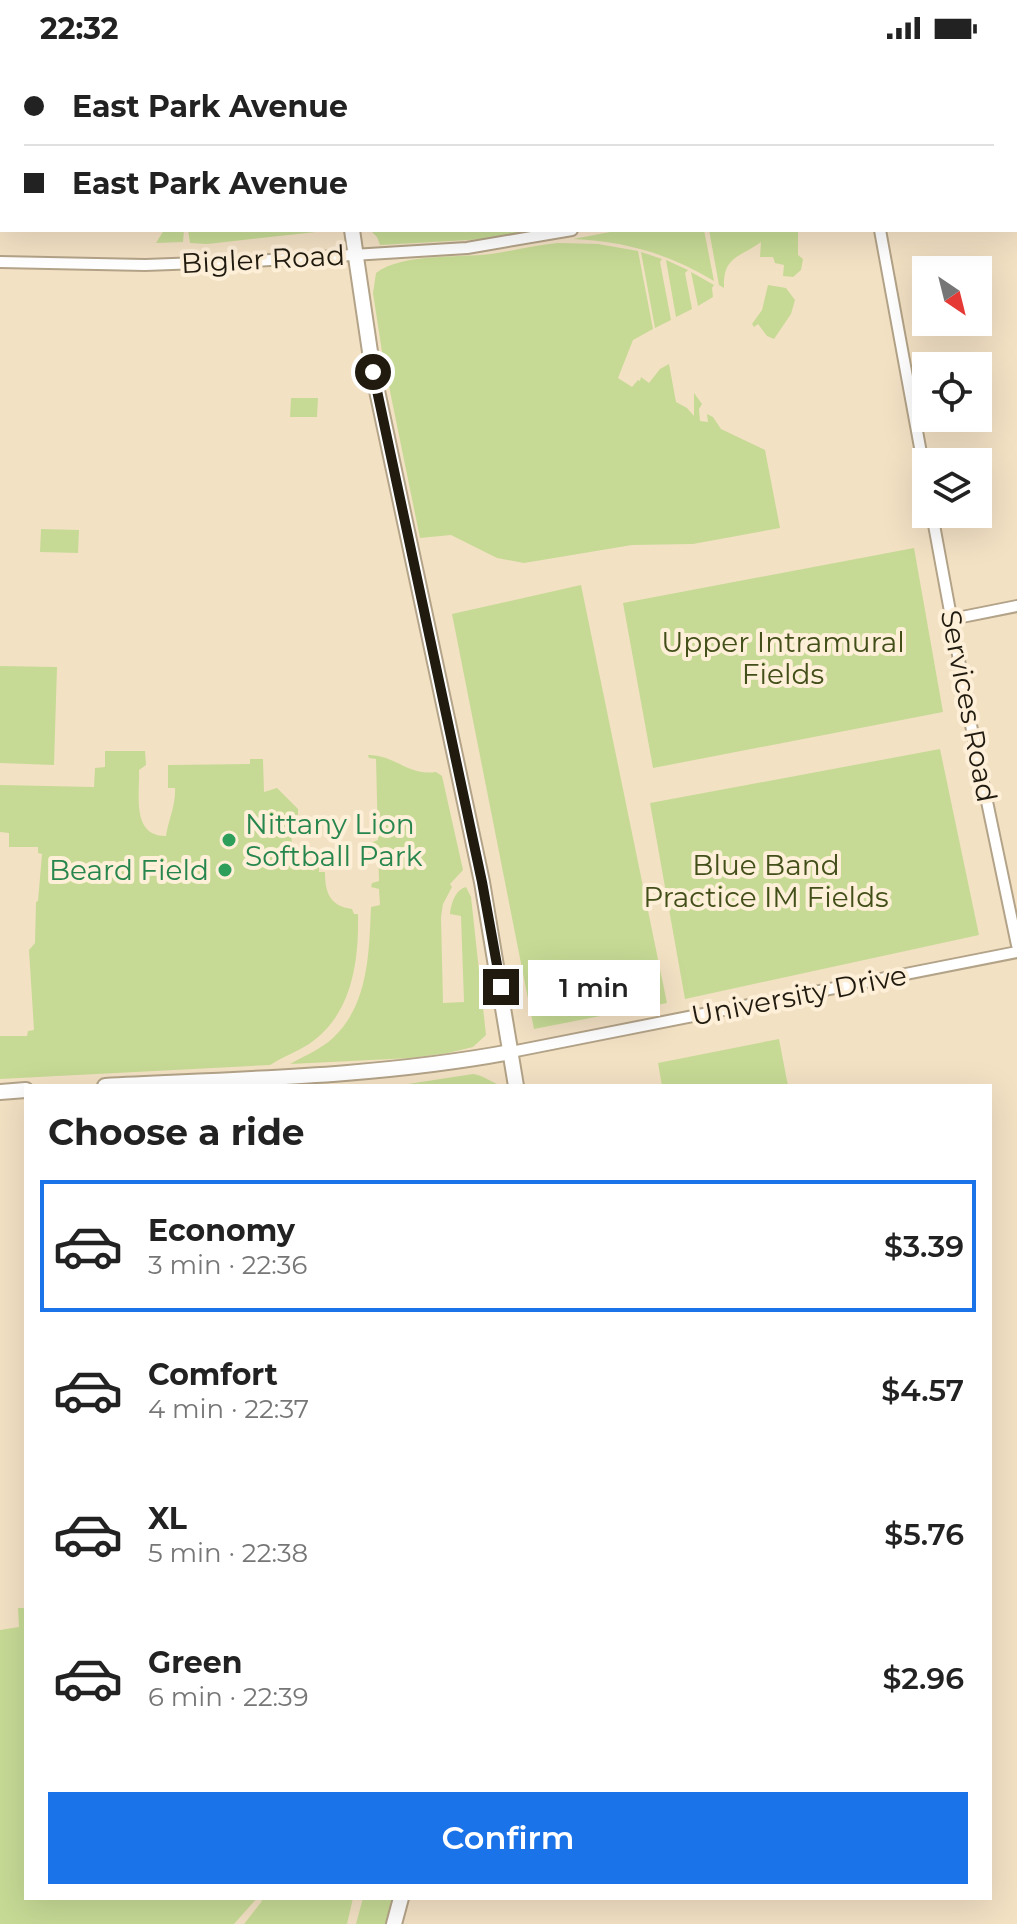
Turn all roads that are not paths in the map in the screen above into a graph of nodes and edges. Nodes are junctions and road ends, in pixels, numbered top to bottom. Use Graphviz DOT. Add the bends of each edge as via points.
graph roads {
  1 [pos="352,232"];
  2 [pos="560,232"];
  3 [pos="880,232"];
  4 [pos="356,255"];
  5 [pos="0,262"];
  6 [pos="920,448"];
  7 [pos="935,528"];
  8 [pos="1017,606"];
  9 [pos="952,619"];
  10 [pos="1017,945"];
  11 [pos="1017,952"];
  12 [pos="511,1052"];
  13 [pos="145,1084"];
  14 [pos="516,1084"];
  15 [pos="24,1090"];
  16 [pos="0,1092"];
  17 [pos="400,1900"];
  18 [pos="394,1924"];
  1 -- 4 [label="main road"];
  2 -- 4 [label="street, Bigler Road" via="467,248"];
  3 -- 6 [label="street"];
  4 -- 5 [label="street, Bigler Road" via="145,265"];
  4 -- 12 [label="main road" via="373,372 482,882"];
  7 -- 9 [label="street, Services Road"];
  8 -- 9 [label="street"];
  9 -- 10 [label="street, Services Road"];
  11 -- 12 [label="street, University Drive"];
  12 -- 13 [label="main road, University Drive" via="344,1074"];
  12 -- 14 [label="main road"];
  15 -- 16 [label="main road"];
  17 -- 18 [label="main road"];
}
